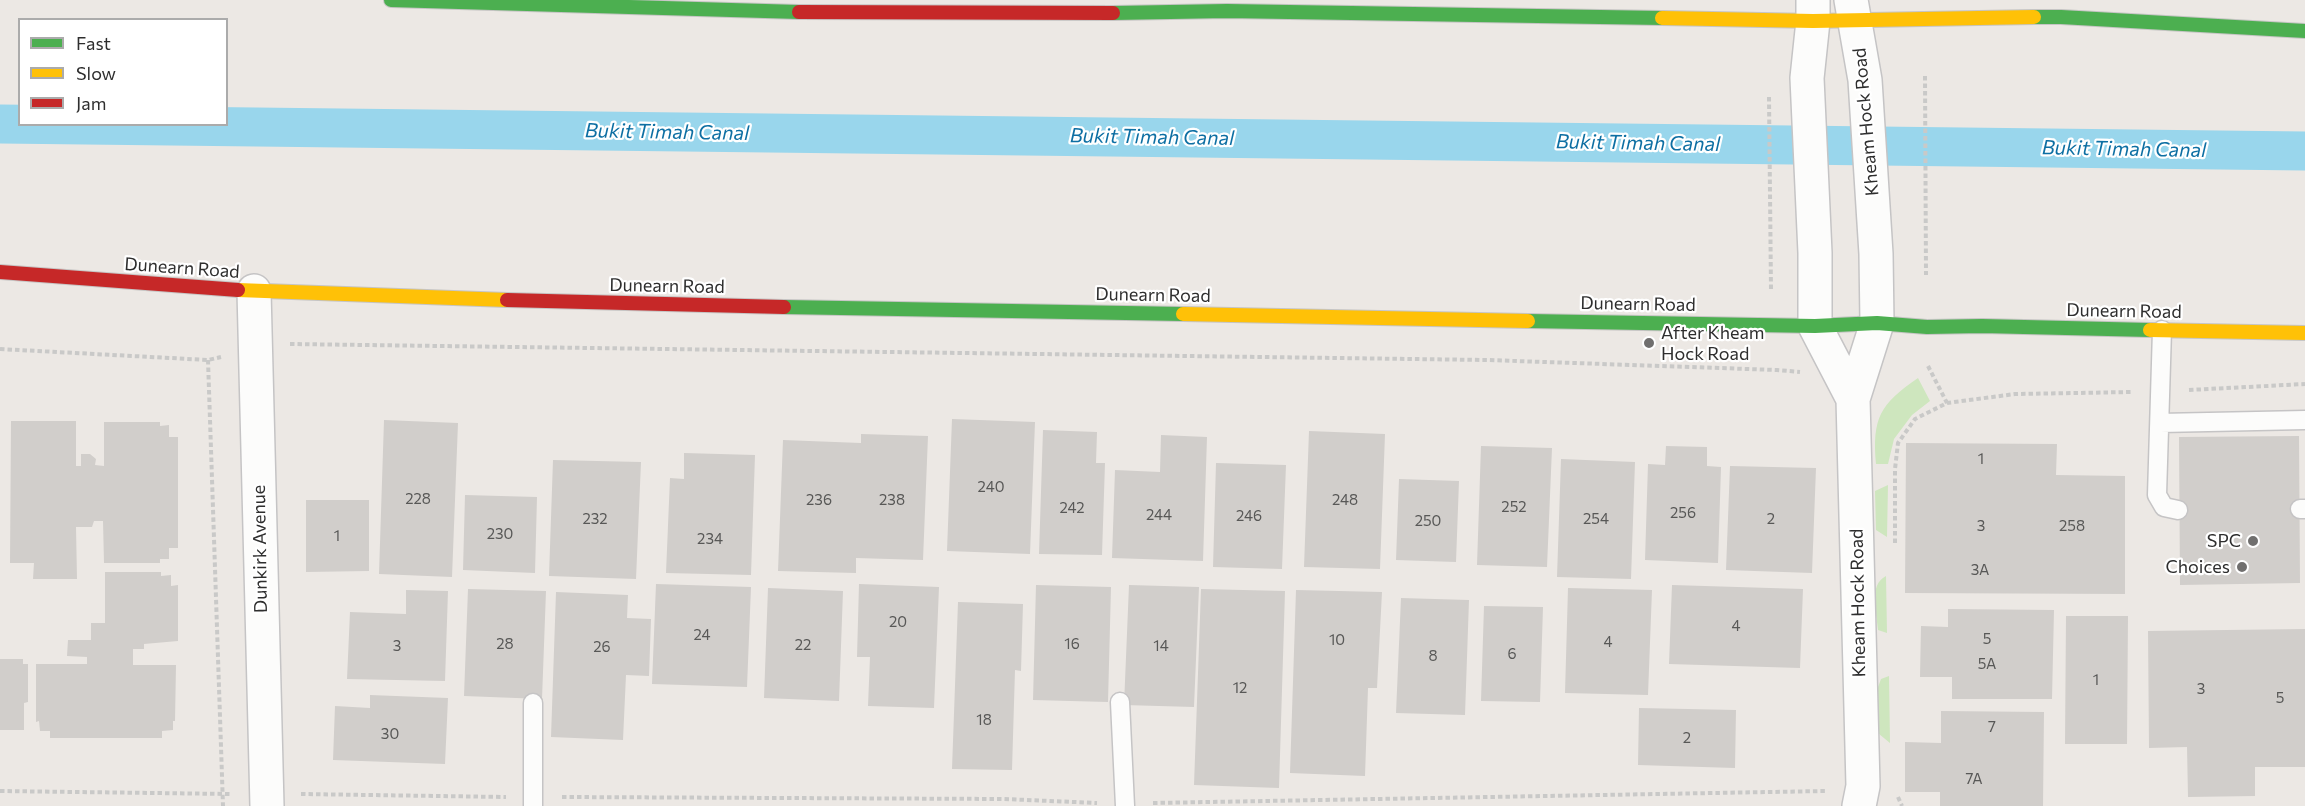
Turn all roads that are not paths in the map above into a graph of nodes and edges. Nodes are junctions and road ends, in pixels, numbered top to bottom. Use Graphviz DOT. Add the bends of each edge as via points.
graph roads {
  1 [pos="391,0"];
  2 [pos="1940,6"];
  3 [pos="1813,11"];
  4 [pos="1853,11"];
  5 [pos="1952,18"];
  6 [pos="2305,31"];
  7 [pos="0,272"];
  8 [pos="254,291"];
  9 [pos="1877,323"];
  10 [pos="1815,326"];
  11 [pos="2162,330"];
  12 [pos="2305,333"];
  13 [pos="1853,399"];
  14 [pos="2305,420"];
  15 [pos="2160,423"];
  16 [pos="2178,510"];
  17 [pos="1120,702"];
  18 [pos="534,704"];
  19 [pos="267,806"];
  20 [pos="533,806"];
  21 [pos="1125,806"];
  22 [pos="1859,806"];
  1 -- 3 [label="highway" via="762,12"];
  2 -- 5 [label="highway"];
  3 -- 4 [label="highway"];
  3 -- 10 [label="street, Kheam Hock Road" via="1807,78"];
  4 -- 5 [label="highway"];
  4 -- 9 [label="street, Kheam Hock Road" via="1865,80"];
  5 -- 6 [label="highway" via="2061,17"];
  7 -- 8 [label="highway, Dunearn Road"];
  8 -- 10 [label="highway, Dunearn Road" via="580,303"];
  8 -- 19 [label="street, Dunkirk Avenue"];
  9 -- 10 [label="highway, Dunearn Road"];
  9 -- 11 [label="highway, Dunearn Road"];
  9 -- 13 [label="street, Kheam Hock Road"];
  10 -- 13 [label="street, Kheam Hock Road"];
  11 -- 12 [label="highway, Dunearn Road"];
  11 -- 15 [label="lane"];
  13 -- 22 [label="street, Kheam Hock Road" via="1863,786"];
  14 -- 15 [label="lane"];
  15 -- 16 [label="lane" via="2157,495 2164,507"];
  17 -- 21 [label="lane"];
  18 -- 20 [label="lane"];
}
